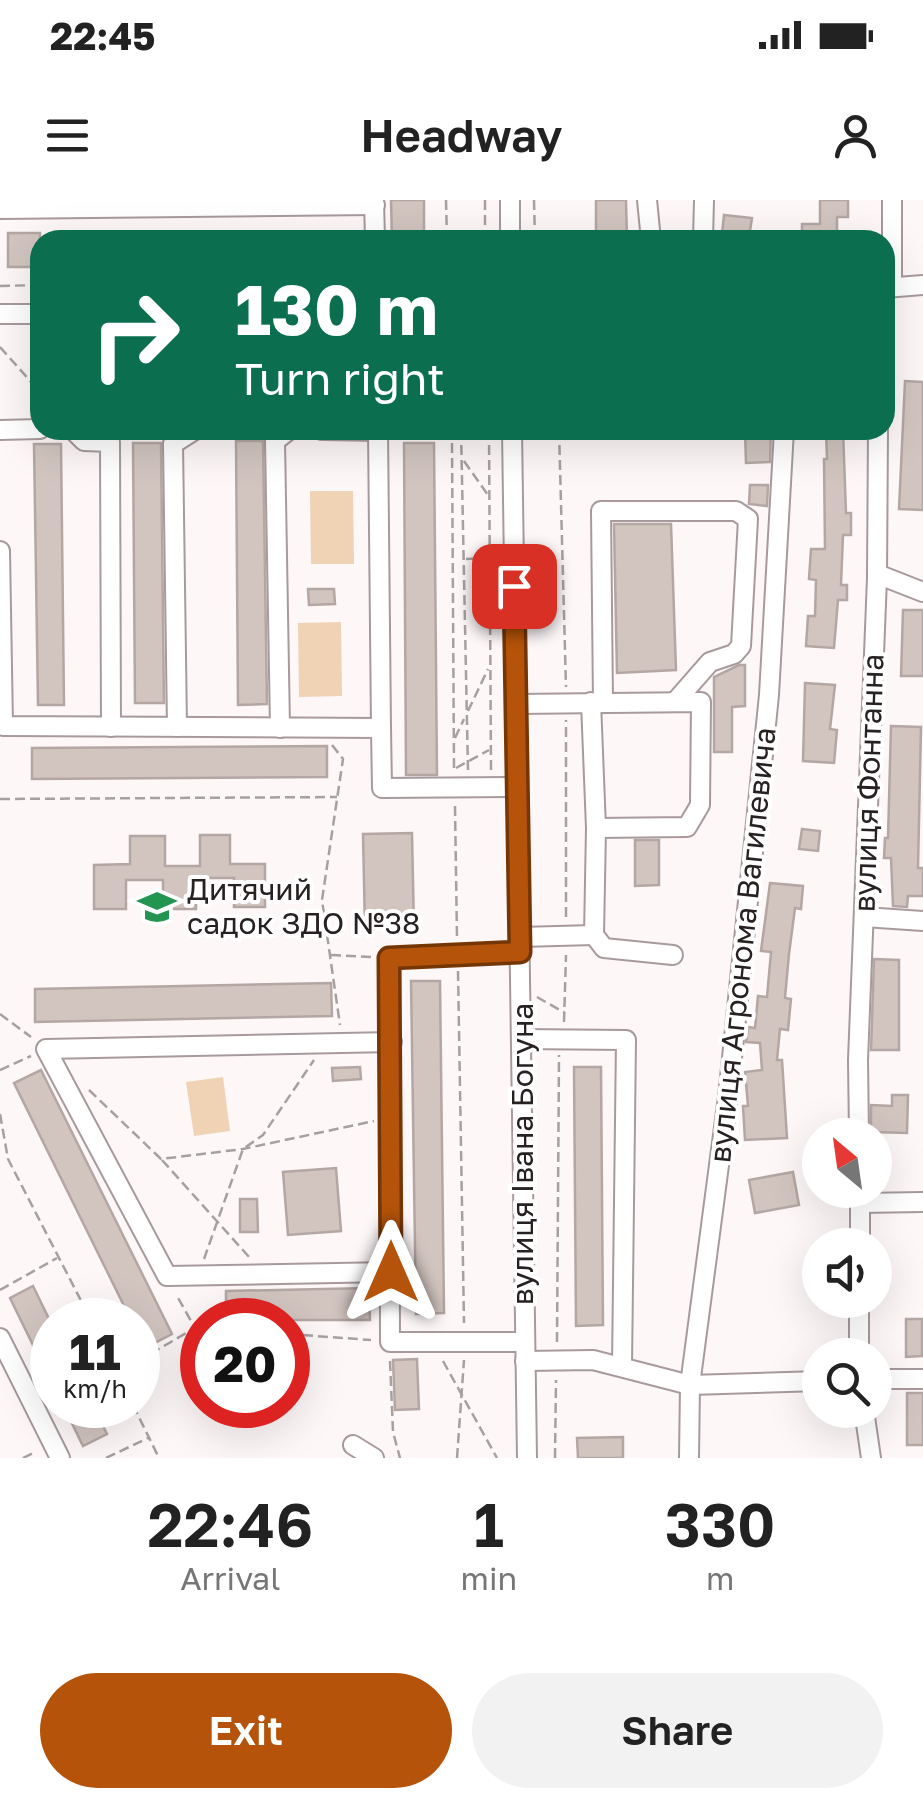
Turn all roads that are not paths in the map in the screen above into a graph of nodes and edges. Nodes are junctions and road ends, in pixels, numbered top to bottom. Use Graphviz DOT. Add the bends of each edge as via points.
graph roads {
  1 [pos="510,200"];
  2 [pos="647,200"];
  3 [pos="704,200"];
  4 [pos="892,200"];
  5 [pos="257,202"];
  6 [pos="374,202"];
  7 [pos="116,204"];
  8 [pos="0,209"];
  9 [pos="375,230"];
  10 [pos="510,230"];
  11 [pos="650,230"];
  12 [pos="703,230"];
  13 [pos="891,230"];
  14 [pos="923,285"];
  15 [pos="895,287"];
  16 [pos="0,314"];
  17 [pos="30,314"];
  18 [pos="30,429"];
  19 [pos="0,430"];
  20 [pos="83,440"];
  21 [pos="179,440"];
  22 [pos="276,440"];
  23 [pos="378,440"];
  24 [pos="512,440"];
  25 [pos="783,440"];
  26 [pos="878,440"];
  27 [pos="0,551"];
  28 [pos="877,574"];
  29 [pos="923,592"];
  30 [pos="675,702"];
  31 [pos="597,703"];
  32 [pos="516,704"];
  33 [pos="110,726"];
  34 [pos="177,727"];
  35 [pos="280,728"];
  36 [pos="380,728"];
  37 [pos="518,786"];
  38 [pos="596,828"];
  39 [pos="864,917"];
  40 [pos="923,920"];
  41 [pos="594,935"];
  42 [pos="520,944"];
  43 [pos="673,955"];
  44 [pos="521,1039"];
  45 [pos="392,1042"];
  46 [pos="859,1118"];
  47 [pos="892,1199"];
  48 [pos="923,1202"];
  49 [pos="391,1272"];
  50 [pos="0,1338"];
  51 [pos="524,1352"];
  52 [pos="622,1366"];
  53 [pos="923,1379"];
  54 [pos="892,1380"];
  55 [pos="802,1382"];
  56 [pos="690,1386"];
  57 [pos="867,1428"];
  58 [pos="354,1445"];
  59 [pos="60,1458"];
  60 [pos="374,1458"];
  61 [pos="527,1458"];
  62 [pos="688,1458"];
  63 [pos="872,1458"];
  1 -- 10 [label="street"];
  2 -- 11 [label="street"];
  3 -- 12 [label="street"];
  4 -- 13 [label="street"];
  5 -- 6 [label="street"];
  5 -- 7 [label="street"];
  6 -- 9 [label="street"];
  7 -- 8 [label="street"];
  14 -- 15 [label="street"];
  16 -- 17 [label="street"];
  18 -- 19 [label="street"];
  20 -- 33 [label="street" via="110,442"];
  21 -- 34 [label="street" via="172,444"];
  22 -- 35 [label="street"];
  23 -- 36 [label="street"];
  24 -- 32 [label="street, вулиця Івана Богуна"];
  25 -- 56 [label="street, вулиця Агронома Вагилевича" via="769,695"];
  26 -- 28 [label="street, вулиця Фонтанна"];
  27 -- 33 [label="street" via="3,726"];
  28 -- 29 [label="street"];
  28 -- 39 [label="street, вулиця Фонтанна"];
  30 -- 31 [label="street"];
  30 -- 31 [label="street" via="710,662 740,646 748,520 736,511 601,511"];
  30 -- 38 [label="street" via="701,702 700,805 687,827"];
  31 -- 32 [label="street"];
  31 -- 38 [label="street"];
  32 -- 37 [label="street, вулиця Івана Богуна"];
  33 -- 34 [label="street"];
  34 -- 35 [label="street"];
  35 -- 36 [label="street"];
  36 -- 37 [label="street" via="382,788"];
  37 -- 42 [label="street, вулиця Івана Богуна"];
  38 -- 41 [label="street"];
  39 -- 40 [label="street"];
  39 -- 46 [label="street, вулиця Фонтанна"];
  41 -- 42 [label="street"];
  41 -- 43 [label="street" via="604,948"];
  42 -- 44 [label="street, вулиця Івана Богуна"];
  42 -- 45 [label="street" via="389,958"];
  44 -- 51 [label="street, вулиця Івана Богуна"];
  44 -- 52 [label="street" via="626,1040"];
  45 -- 49 [label="street"];
  45 -- 49 [label="street" via="46,1048 167,1276"];
  47 -- 48 [label="street"];
  49 -- 51 [label="street" via="390,1342 465,1342"];
  50 -- 59 [label="street"];
  51 -- 52 [label="street"];
  51 -- 61 [label="street, вулиця Івана Богуна"];
  52 -- 56 [label="street"];
  53 -- 54 [label="street"];
  55 -- 56 [label="street"];
  56 -- 62 [label="street, вулиця Агронома Вагилевича"];
  57 -- 63 [label="street"];
  58 -- 60 [label="street"];
}
